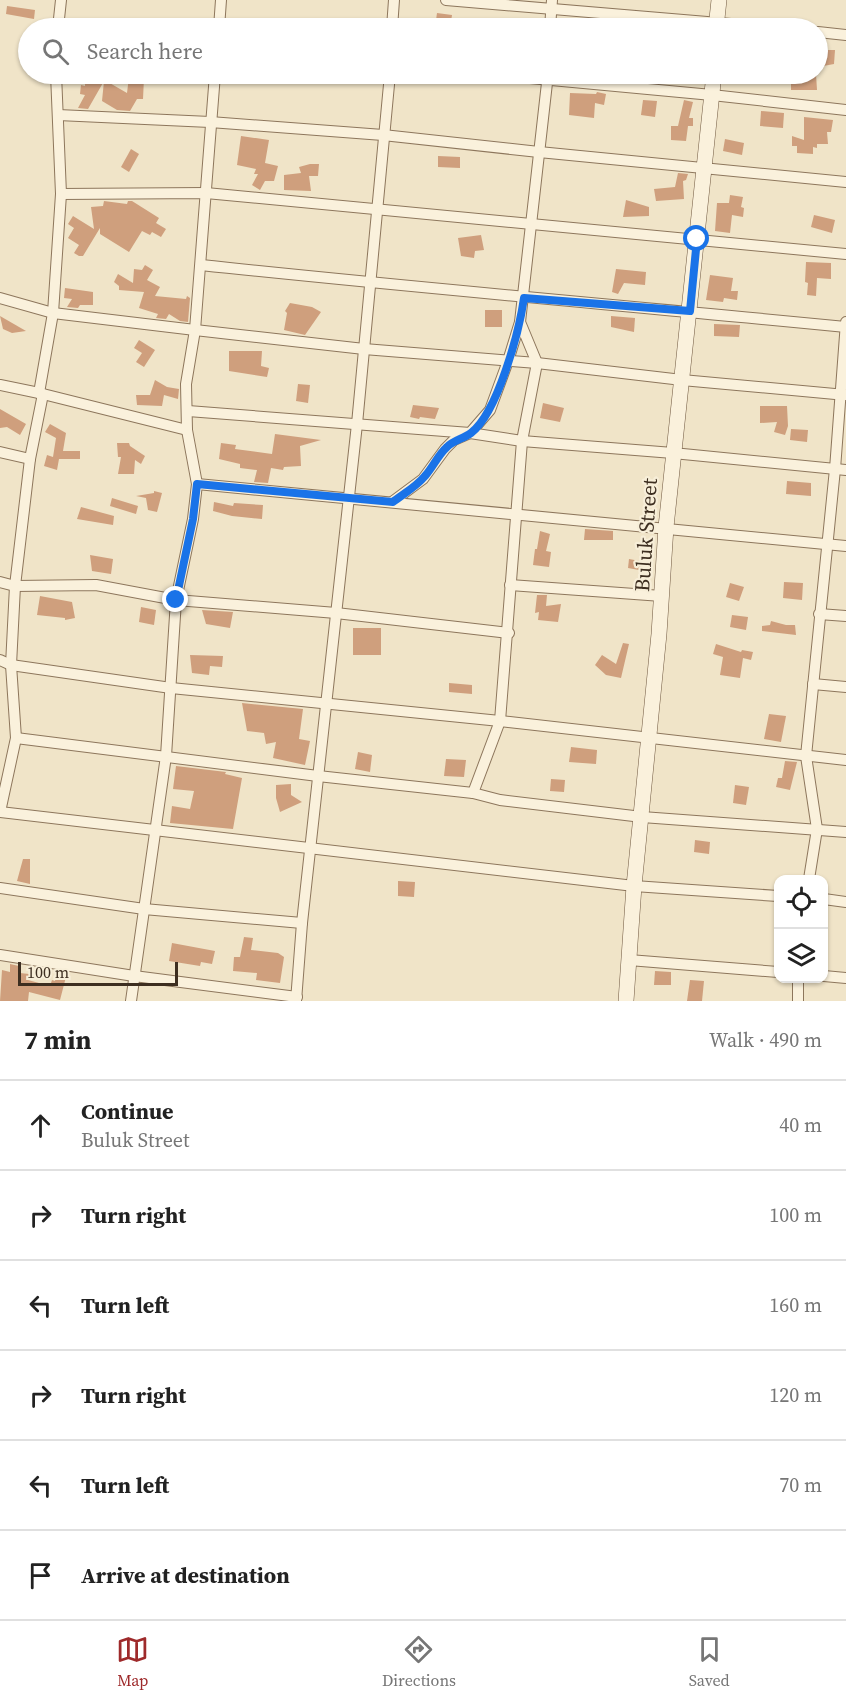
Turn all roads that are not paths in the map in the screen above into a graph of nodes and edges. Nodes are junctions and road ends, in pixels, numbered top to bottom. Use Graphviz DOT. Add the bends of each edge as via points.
graph roads {
  1 [pos="61,0"];
  2 [pos="221,0"];
  3 [pos="394,0"];
  4 [pos="446,0"];
  5 [pos="718,0"];
  6 [pos="552,4"];
  7 [pos="59,18"];
  8 [pos="220,18"];
  9 [pos="393,18"];
  10 [pos="661,18"];
  11 [pos="717,18"];
  12 [pos="828,34"];
  13 [pos="846,35"];
  14 [pos="56,84"];
  15 [pos="214,84"];
  16 [pos="389,84"];
  17 [pos="547,84"];
  18 [pos="617,84"];
  19 [pos="713,84"];
  20 [pos="712,95"];
  21 [pos="846,110"];
  22 [pos="58,115"];
  23 [pos="210,122"];
  24 [pos="383,135"];
  25 [pos="539,152"];
  26 [pos="703,169"];
  27 [pos="846,182"];
  28 [pos="206,193"];
  29 [pos="61,194"];
  30 [pos="376,210"];
  31 [pos="532,223"];
  32 [pos="697,239"];
  33 [pos="846,254"];
  34 [pos="201,265"];
  35 [pos="370,283"];
  36 [pos="0,298"];
  37 [pos="524,298"];
  38 [pos="690,311"];
  39 [pos="53,313"];
  40 [pos="846,320"];
  41 [pos="520,322"];
  42 [pos="846,327"];
  43 [pos="195,330"];
  44 [pos="364,349"];
  45 [pos="508,361"];
  46 [pos="537,363"];
  47 [pos="682,380"];
  48 [pos="0,384"];
  49 [pos="41,394"];
  50 [pos="843,395"];
  51 [pos="188,411"];
  52 [pos="357,424"];
  53 [pos="187,430"];
  54 [pos="470,434"];
  55 [pos="522,441"];
  56 [pos="0,452"];
  57 [pos="673,453"];
  58 [pos="30,459"];
  59 [pos="840,470"];
  60 [pos="197,484"];
  61 [pos="349,498"];
  62 [pos="393,502"];
  63 [pos="517,513"];
  64 [pos="666,527"];
  65 [pos="826,544"];
  66 [pos="846,546"];
  67 [pos="0,582"];
  68 [pos="510,585"];
  69 [pos="15,586"];
  70 [pos="662,596"];
  71 [pos="176,600"];
  72 [pos="336,613"];
  73 [pos="819,614"];
  74 [pos="846,616"];
  75 [pos="508,633"];
  76 [pos="0,660"];
  77 [pos="11,665"];
  78 [pos="813,684"];
  79 [pos="846,687"];
  80 [pos="171,688"];
  81 [pos="326,703"];
  82 [pos="500,721"];
  83 [pos="16,738"];
  84 [pos="649,738"];
  85 [pos="166,756"];
  86 [pos="806,756"];
  87 [pos="846,760"];
  88 [pos="318,776"];
  89 [pos="473,793"];
  90 [pos="0,812"];
  91 [pos="642,817"];
  92 [pos="816,829"];
  93 [pos="155,831"];
  94 [pos="846,832"];
  95 [pos="310,849"];
  96 [pos="810,875"];
  97 [pos="634,886"];
  98 [pos="0,888"];
  99 [pos="774,896"];
  100 [pos="828,900"];
  101 [pos="846,902"];
  102 [pos="144,909"];
  103 [pos="302,923"];
  104 [pos="0,955"];
  105 [pos="629,960"];
  106 [pos="774,972"];
  107 [pos="134,976"];
  108 [pos="828,976"];
  109 [pos="846,978"];
  110 [pos="798,983"];
  111 [pos="296,999"];
  112 [pos="131,1001"];
  113 [pos="626,1001"];
  114 [pos="798,1001"];
  1 -- 7 [label="street"];
  2 -- 8 [label="street"];
  3 -- 9 [label="street"];
  4 -- 6 [label="street"];
  5 -- 11 [label="street"];
  6 -- 10 [label="street"];
  12 -- 13 [label="street"];
  14 -- 22 [label="street"];
  15 -- 23 [label="street"];
  16 -- 24 [label="street"];
  17 -- 25 [label="street"];
  18 -- 20 [label="street"];
  19 -- 20 [label="street, Buluk Street"];
  20 -- 21 [label="street"];
  20 -- 26 [label="street, Buluk Street"];
  22 -- 23 [label="street"];
  22 -- 29 [label="street"];
  23 -- 24 [label="street"];
  23 -- 28 [label="street"];
  24 -- 25 [label="street"];
  24 -- 30 [label="street"];
  25 -- 26 [label="street"];
  25 -- 31 [label="street"];
  26 -- 27 [label="street"];
  26 -- 32 [label="street, Buluk Street"];
  28 -- 29 [label="street"];
  28 -- 30 [label="street"];
  28 -- 34 [label="street"];
  29 -- 39 [label="street"];
  30 -- 31 [label="street"];
  30 -- 35 [label="street"];
  31 -- 32 [label="street"];
  31 -- 37 [label="street"];
  32 -- 33 [label="street"];
  32 -- 38 [label="street, Buluk Street"];
  34 -- 35 [label="street"];
  34 -- 43 [label="street"];
  35 -- 37 [label="street"];
  35 -- 44 [label="street"];
  36 -- 39 [label="street"];
  37 -- 38 [label="street"];
  37 -- 41 [label="street"];
  38 -- 42 [label="street"];
  38 -- 47 [label="street, Buluk Street"];
  39 -- 43 [label="street"];
  39 -- 49 [label="street"];
  40 -- 42 [label="street"];
  41 -- 45 [label="street"];
  41 -- 46 [label="street"];
  42 -- 50 [label="street"];
  43 -- 44 [label="street"];
  43 -- 51 [label="street" via="186,384"];
  44 -- 45 [label="street"];
  44 -- 52 [label="street"];
  45 -- 46 [label="street"];
  45 -- 54 [label="street" via="490,410"];
  46 -- 47 [label="street"];
  46 -- 55 [label="street"];
  47 -- 50 [label="street"];
  47 -- 57 [label="street, Buluk Street"];
  48 -- 49 [label="street"];
  49 -- 53 [label="street"];
  49 -- 58 [label="street"];
  50 -- 59 [label="street"];
  51 -- 52 [label="street"];
  51 -- 53 [label="street"];
  52 -- 54 [label="street"];
  52 -- 61 [label="street"];
  53 -- 60 [label="street"];
  54 -- 55 [label="street"];
  54 -- 62 [label="street" via="454,440 423,479"];
  55 -- 57 [label="street"];
  55 -- 63 [label="street"];
  56 -- 58 [label="street"];
  57 -- 59 [label="street"];
  57 -- 64 [label="street, Buluk Street"];
  58 -- 69 [label="street"];
  59 -- 65 [label="street"];
  60 -- 61 [label="street"];
  60 -- 71 [label="street"];
  61 -- 62 [label="street"];
  61 -- 72 [label="street"];
  62 -- 63 [label="street"];
  63 -- 64 [label="street"];
  63 -- 68 [label="street"];
  64 -- 65 [label="street"];
  64 -- 70 [label="street, Buluk Street"];
  65 -- 66 [label="street"];
  65 -- 73 [label="street"];
  67 -- 69 [label="street"];
  68 -- 70 [label="street"];
  68 -- 75 [label="street"];
  69 -- 71 [label="street" via="96,585"];
  69 -- 77 [label="street"];
  70 -- 84 [label="street, Buluk Street"];
  71 -- 72 [label="street"];
  71 -- 80 [label="street"];
  72 -- 75 [label="street"];
  72 -- 81 [label="street"];
  73 -- 74 [label="street"];
  73 -- 78 [label="street"];
  75 -- 82 [label="street"];
  76 -- 77 [label="street"];
  77 -- 80 [label="street"];
  77 -- 83 [label="street"];
  78 -- 79 [label="street"];
  78 -- 86 [label="street"];
  80 -- 81 [label="street"];
  80 -- 85 [label="street"];
  81 -- 82 [label="street"];
  81 -- 88 [label="street"];
  82 -- 84 [label="street"];
  82 -- 89 [label="street"];
  83 -- 85 [label="street"];
  83 -- 90 [label="street"];
  84 -- 86 [label="street"];
  84 -- 91 [label="street, Buluk Street"];
  85 -- 88 [label="street"];
  85 -- 93 [label="street"];
  86 -- 87 [label="street"];
  86 -- 92 [label="street"];
  88 -- 89 [label="street"];
  88 -- 95 [label="street"];
  89 -- 91 [label="street" via="500,800"];
  90 -- 93 [label="street"];
  91 -- 92 [label="street"];
  91 -- 97 [label="street, Buluk Street"];
  92 -- 94 [label="street"];
  92 -- 96 [label="street"];
  93 -- 95 [label="street"];
  93 -- 102 [label="street"];
  95 -- 97 [label="street"];
  95 -- 103 [label="street"];
  97 -- 99 [label="street"];
  97 -- 105 [label="street, Buluk Street"];
  98 -- 102 [label="street"];
  100 -- 101 [label="street"];
  102 -- 103 [label="street"];
  102 -- 107 [label="street"];
  103 -- 111 [label="street"];
  104 -- 107 [label="street"];
  105 -- 106 [label="street"];
  105 -- 113 [label="street, Buluk Street"];
  107 -- 111 [label="street"];
  107 -- 112 [label="street"];
  108 -- 109 [label="street"];
  110 -- 114 [label="street"];
}
